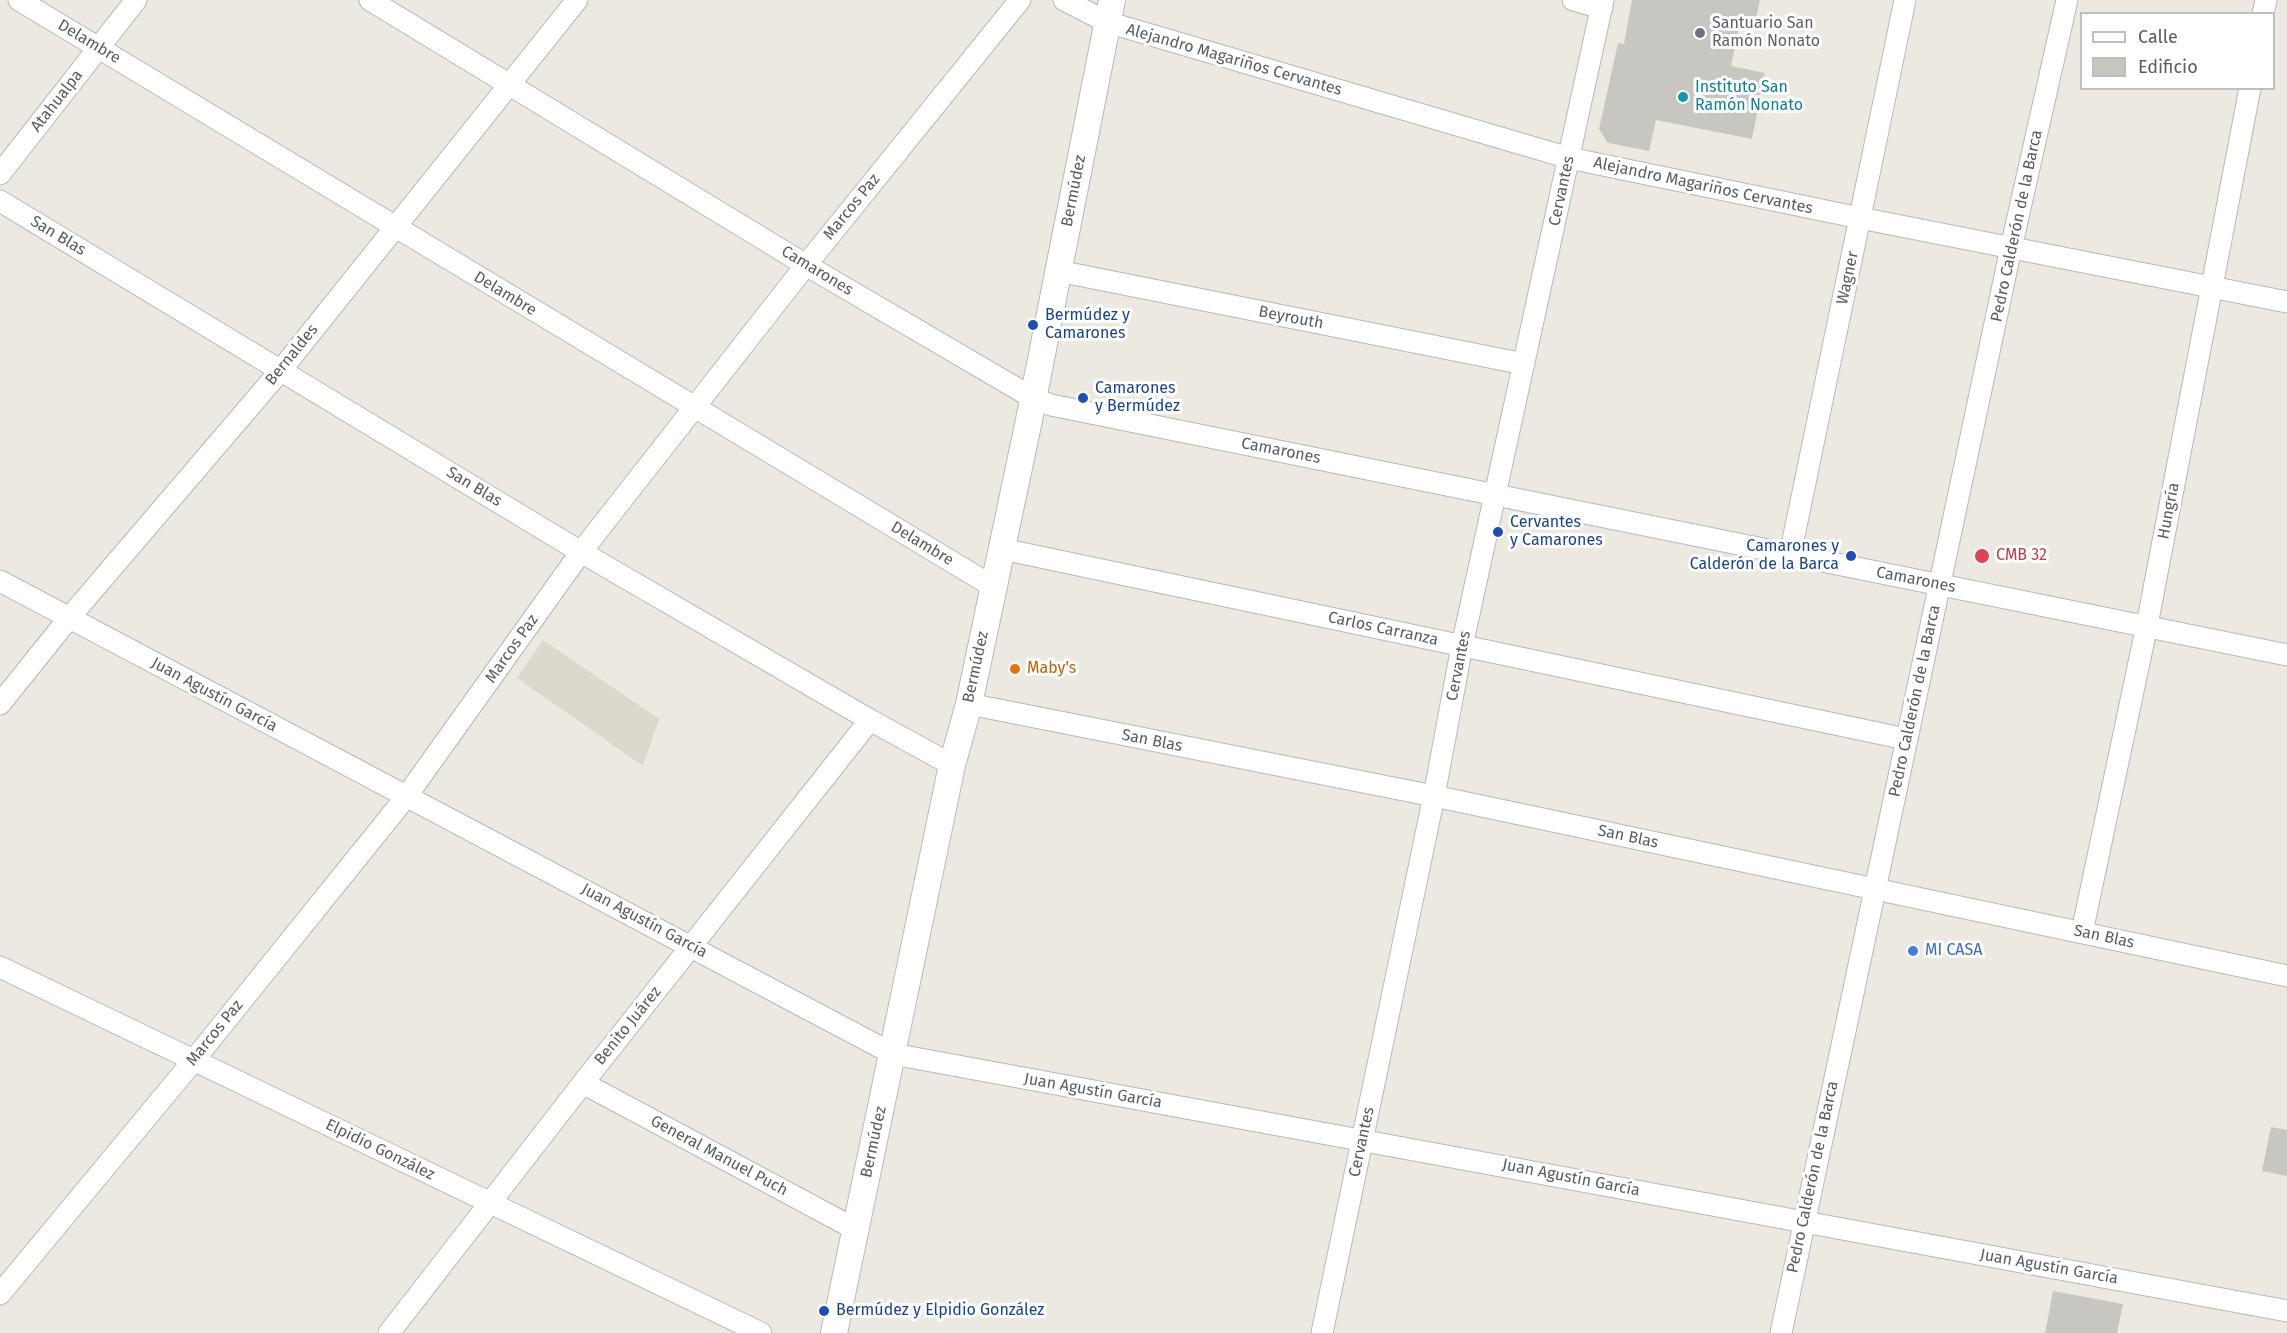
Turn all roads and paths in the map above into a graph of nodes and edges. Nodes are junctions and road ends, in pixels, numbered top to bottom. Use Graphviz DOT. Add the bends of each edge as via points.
graph roads {
  1 [pos="19,0"];
  2 [pos="136,0"];
  3 [pos="370,0"];
  4 [pos="577,0"];
  5 [pos="1020,0"];
  6 [pos="1064,0"];
  7 [pos="1573,0"];
  8 [pos="1905,0"];
  9 [pos="2067,0"];
  10 [pos="1602,4"];
  11 [pos="1109,11"];
  12 [pos="98,48"];
  13 [pos="509,84"];
  14 [pos="2250,90"];
  15 [pos="1569,158"];
  16 [pos="0,174"];
  17 [pos="0,201"];
  18 [pos="1860,218"];
  19 [pos="394,228"];
  20 [pos="2011,248"];
  21 [pos="806,264"];
  22 [pos="1058,271"];
  23 [pos="2212,288"];
  24 [pos="2287,302"];
  25 [pos="1524,364"];
  26 [pos="281,370"];
  27 [pos="1033,398"];
  28 [pos="694,407"];
  29 [pos="1495,495"];
  30 [pos="1002,549"];
  31 [pos="580,552"];
  32 [pos="1790,555"];
  33 [pos="0,581"];
  34 [pos="1940,584"];
  35 [pos="992,586"];
  36 [pos="69,618"];
  37 [pos="2146,626"];
  38 [pos="1462,646"];
  39 [pos="2287,655"];
  40 [pos="0,704"];
  41 [pos="969,704"];
  42 [pos="870,720"];
  43 [pos="1906,739"];
  44 [pos="952,765"];
  45 [pos="1434,796"];
  46 [pos="406,797"];
  47 [pos="1875,888"];
  48 [pos="2082,932"];
  49 [pos="692,946"];
  50 [pos="0,967"];
  51 [pos="2287,976"];
  52 [pos="893,1054"];
  53 [pos="194,1060"];
  54 [pos="583,1083"];
  55 [pos="1362,1140"];
  56 [pos="491,1203"];
  57 [pos="1804,1222"];
  58 [pos="855,1229"];
  59 [pos="0,1294"];
  60 [pos="2287,1311"];
  61 [pos="389,1333"];
  62 [pos="761,1333"];
  63 [pos="834,1333"];
  64 [pos="1322,1333"];
  65 [pos="1781,1333"];
  1 -- 12 [label="street, Delambre"];
  2 -- 12 [label="street, Atahualpa"];
  3 -- 13 [label="street, Camarones"];
  4 -- 13 [label="street, Bernaldes"];
  5 -- 21 [label="street, Marcos Paz"];
  6 -- 11 [label="street, Alejandro Magariños Cervantes"];
  7 -- 10 [label="street"];
  8 -- 18 [label="street, Wagner"];
  9 -- 20 [label="street, Pedro Calderón de la Barca"];
  10 -- 15 [label="street, Cervantes"];
  11 -- 15 [label="street, Alejandro Magariños Cervantes"];
  11 -- 22 [label="street, Bermúdez"];
  12 -- 16 [label="street, Atahualpa"];
  12 -- 19 [label="street, Delambre"];
  13 -- 19 [label="street, Bernaldes"];
  13 -- 21 [label="street, Camarones"];
  14 -- 23 [label="street, Hungría"];
  15 -- 18 [label="street, Alejandro Magariños Cervantes"];
  15 -- 25 [label="street, Cervantes"];
  17 -- 26 [label="street, San Blas"];
  18 -- 20 [label="street, Alejandro Magariños Cervantes"];
  18 -- 32 [label="street, Wagner"];
  19 -- 26 [label="street, Bernaldes"];
  19 -- 28 [label="street, Delambre"];
  20 -- 23 [label="street, Alejandro Magariños Cervantes"];
  20 -- 34 [label="street, Pedro Calderón de la Barca"];
  21 -- 27 [label="street, Camarones"];
  21 -- 28 [label="street, Marcos Paz"];
  22 -- 25 [label="street, Beyrouth"];
  22 -- 27 [label="street, Bermúdez"];
  23 -- 24 [label="street, Alejandro Magariños Cervantes"];
  23 -- 37 [label="street, Hungría"];
  25 -- 29 [label="street, Cervantes"];
  26 -- 31 [label="street, San Blas"];
  26 -- 36 [label="street, Bernaldes"];
  27 -- 29 [label="street, Camarones" via="1051,405"];
  27 -- 30 [label="street, Bermúdez"];
  28 -- 31 [label="street, Marcos Paz"];
  28 -- 35 [label="street, Delambre"];
  29 -- 32 [label="street, Camarones"];
  29 -- 38 [label="street, Cervantes"];
  30 -- 35 [label="street, Bermúdez"];
  30 -- 38 [label="street, Carlos Carranza"];
  31 -- 42 [label="street, San Blas"];
  31 -- 46 [label="street, Marcos Paz"];
  32 -- 34 [label="street, Camarones"];
  33 -- 36 [label="street, Juan Agustín García"];
  34 -- 37 [label="street, Camarones"];
  34 -- 43 [label="street, Pedro Calderón de la Barca"];
  35 -- 41 [label="street, Bermúdez"];
  36 -- 40 [label="street, Bernaldes"];
  36 -- 46 [label="street, Juan Agustín García"];
  37 -- 39 [label="street, Camarones"];
  37 -- 48 [label="street, Hungría"];
  38 -- 43 [label="street, Carlos Carranza"];
  38 -- 45 [label="street, Cervantes"];
  41 -- 44 [label="street, Bermúdez"];
  41 -- 45 [label="street, San Blas"];
  42 -- 44 [label="street, San Blas"];
  42 -- 49 [label="street, Benito Juárez"];
  43 -- 47 [label="street, Pedro Calderón de la Barca"];
  44 -- 52 [label="street, Bermúdez"];
  45 -- 47 [label="street, San Blas"];
  45 -- 55 [label="street, Cervantes"];
  46 -- 49 [label="street, Juan Agustín García"];
  46 -- 53 [label="street, Marcos Paz"];
  47 -- 48 [label="street, San Blas"];
  47 -- 57 [label="street, Pedro Calderón de la Barca"];
  48 -- 51 [label="street, San Blas"];
  49 -- 52 [label="street, Juan Agustín García"];
  49 -- 54 [label="street, Benito Juárez"];
  50 -- 53 [label="street, Elpidio González"];
  52 -- 55 [label="street, Juan Agustín García"];
  52 -- 58 [label="street, Bermúdez"];
  53 -- 56 [label="street, Elpidio González"];
  53 -- 59 [label="street, Marcos Paz"];
  54 -- 56 [label="street, Benito Juárez"];
  54 -- 58 [label="street, General Manuel Puch"];
  55 -- 57 [label="street, Juan Agustín García"];
  55 -- 64 [label="street, Cervantes"];
  56 -- 61 [label="street, Benito Juárez"];
  56 -- 62 [label="street, Elpidio González"];
  57 -- 60 [label="street, Juan Agustín García"];
  57 -- 65 [label="street, Pedro Calderón de la Barca"];
  58 -- 63 [label="street, Bermúdez"];
}
